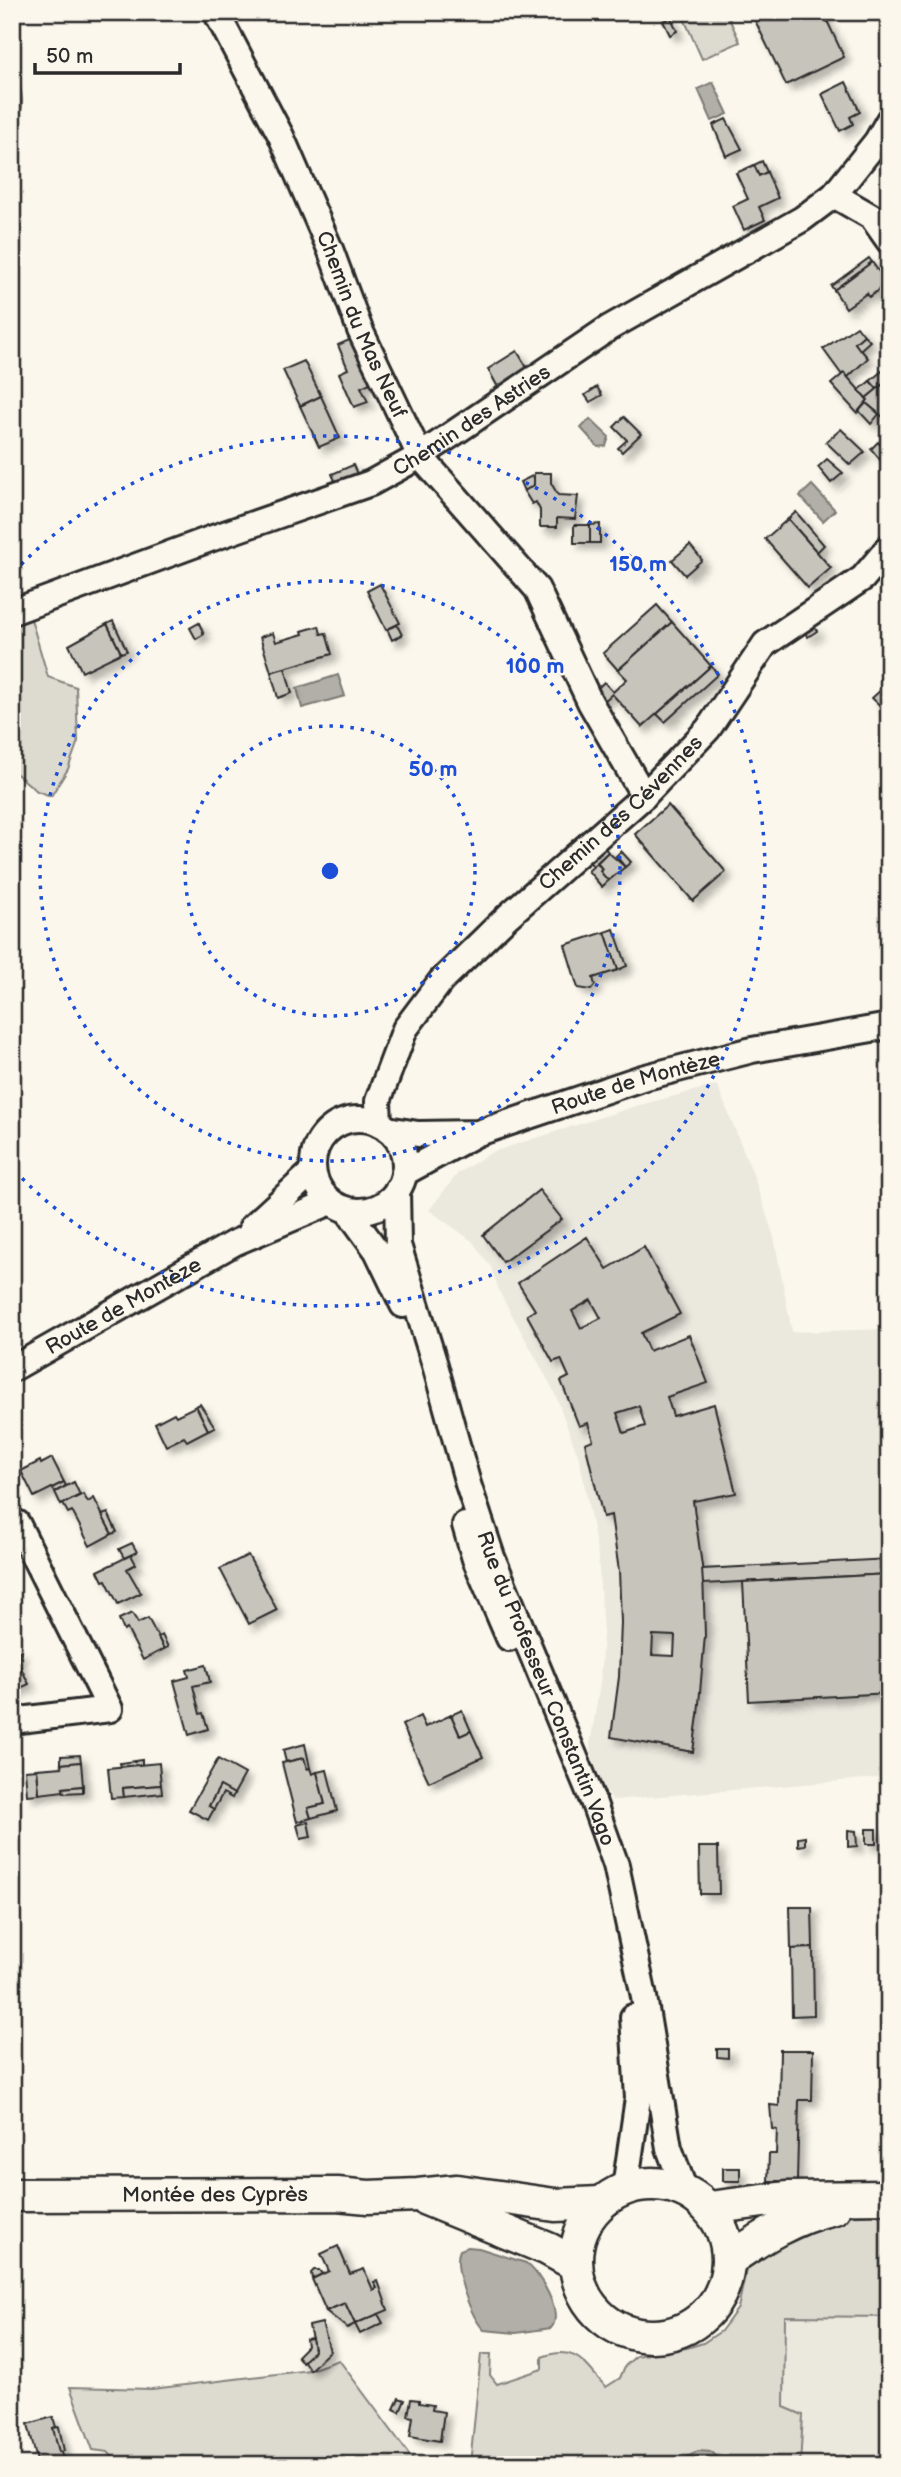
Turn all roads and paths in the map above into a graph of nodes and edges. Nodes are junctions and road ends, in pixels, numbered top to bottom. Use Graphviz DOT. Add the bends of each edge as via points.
graph roads {
  1 [pos="216,12"];
  2 [pos="889,120"];
  3 [pos="834,195"];
  4 [pos="889,241"];
  5 [pos="421,456"];
  6 [pos="889,547"];
  7 [pos="12,612"];
  8 [pos="644,796"];
  9 [pos="889,1026"];
  10 [pos="376,1118"];
  11 [pos="478,1133"];
  12 [pos="313,1171"];
  13 [pos="401,1182"];
  14 [pos="339,1206"];
  15 [pos="234,1243"];
  16 [pos="12,1369"];
  17 [pos="12,1525"];
  18 [pos="12,1721"];
  19 [pos="12,2195"];
  20 [pos="418,2196"];
  21 [pos="612,2196"];
  22 [pos="884,2197"];
  23 [pos="697,2199"];
  24 [pos="729,2260"];
  25 [pos="575,2264"];
  1 -- 5 [label="street, Chemin du Mas Neuf" via="281,136 360,330"];
  2 -- 3 [label="street, Chemin des Astries"];
  3 -- 4 [label="street" via="872,217"];
  3 -- 5 [label="street, Chemin des Astries" via="802,219 609,328"];
  5 -- 7 [label="street, Chemin des Astries" via="371,483"];
  5 -- 8 [label="street, Chemin du Mas Neuf" via="537,589 590,702"];
  6 -- 8 [label="street, Chemin des Cévennes" via="863,579 765,644 708,729"];
  8 -- 10 [label="street, Chemin des Cévennes" via="441,981 405,1029"];
  9 -- 11 [label="street, Route de Montèze" via="752,1050 642,1077"];
  10 -- 11 [label="street, Route de Montèze" via="418,1135"];
  10 -- 12 [label="street" via="344,1121 330,1129 314,1155"];
  10 -- 13 [label="street" via="402,1149"];
  11 -- 13 [label="street"];
  12 -- 14 [label="street" via="316,1183"];
  12 -- 15 [label="street, Route de Montèze"];
  13 -- 14 [label="street" via="388,1201 375,1208 362,1211"];
  13 -- 23 [label="street, Rue du Professeur Constantin Vago" via="398,1245 492,1557 616,1865 669,2148"];
  14 -- 15 [label="street, Route de Montèze"];
  14 -- 21 [label="street, Rue du Professeur Constantin Vago" via="377,1251 407,1314 475,1559 564,1764 610,1898 632,2000 638,2098"];
  15 -- 16 [label="street, Route de Montèze"];
  17 -- 18 [label="street" via="17,1522 110,1709"];
  19 -- 20 [label="main road, Montée des Cyprès"];
  20 -- 21 [label="main road, Montée des Cyprès" via="457,2192 555,2205"];
  20 -- 25 [label="main road, Montée des Cyprès"];
  21 -- 23 [label="main road" via="645,2183 666,2184"];
  21 -- 25 [label="main road" via="586,2221 577,2242"];
  22 -- 23 [label="main road"];
  22 -- 24 [label="main road" via="806,2214"];
  23 -- 24 [label="main road" via="720,2223"];
  24 -- 25 [label="main road" via="726,2282 701,2319 661,2337 639,2336 604,2320 580,2287"];
}
